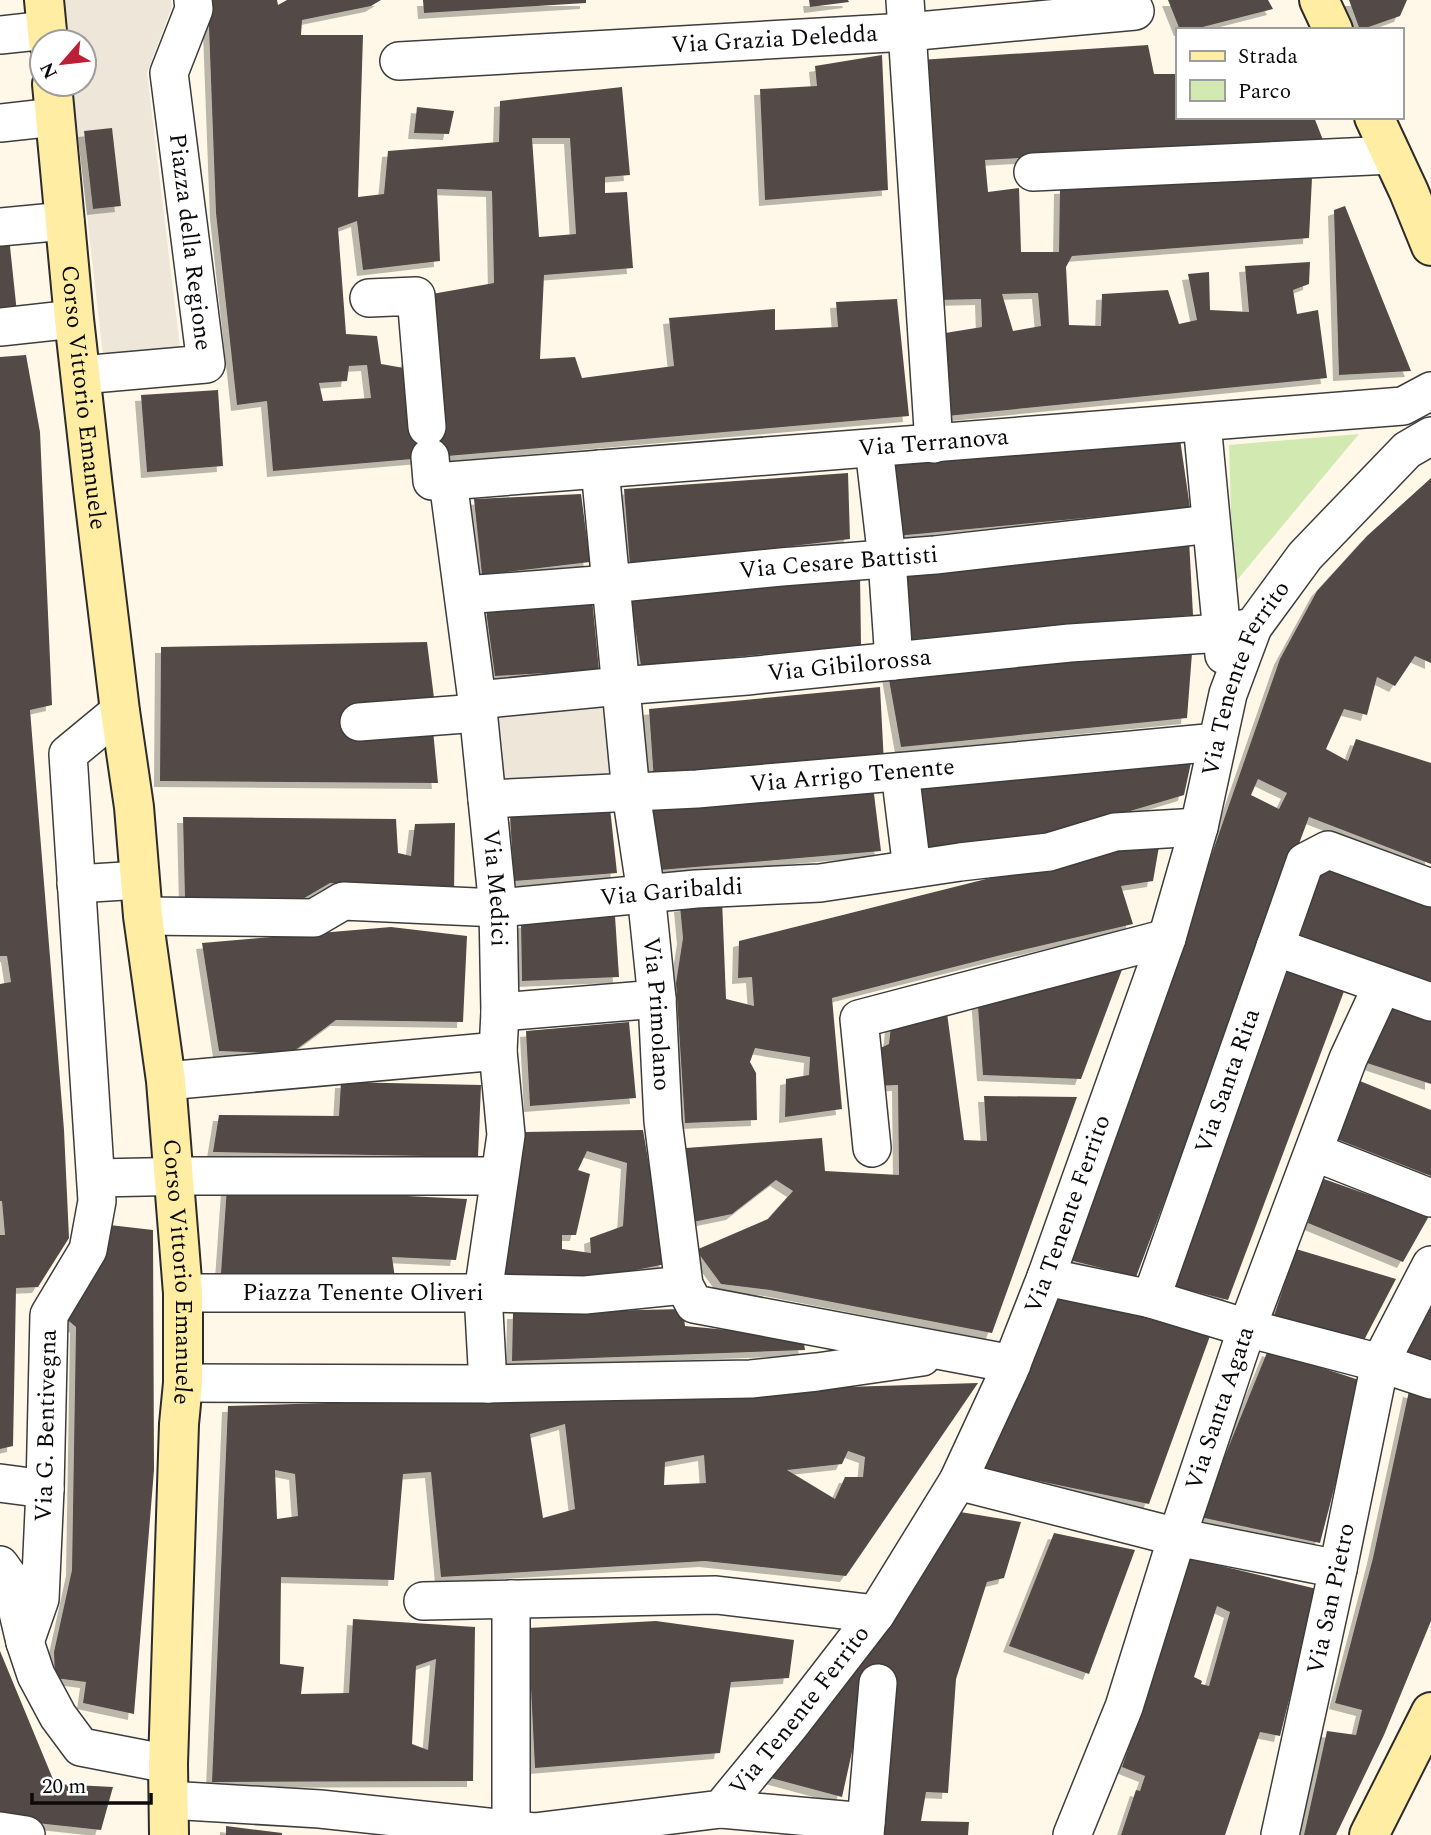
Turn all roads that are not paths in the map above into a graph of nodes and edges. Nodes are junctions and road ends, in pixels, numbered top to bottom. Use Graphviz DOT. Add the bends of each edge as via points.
graph roads {
  1 [pos="193,0"];
  2 [pos="1130,0"];
  3 [pos="1319,0"];
  4 [pos="906,16"];
  5 [pos="46,24"];
  6 [pos="1332,28"];
  7 [pos="0,35"];
  8 [pos="399,61"];
  9 [pos="53,101"];
  10 [pos="1375,119"];
  11 [pos="0,123"];
  12 [pos="1392,155"];
  13 [pos="1033,172"];
  14 [pos="65,221"];
  15 [pos="0,227"];
  16 [pos="1431,246"];
  17 [pos="369,298"];
  18 [pos="74,319"];
  19 [pos="0,327"];
  20 [pos="81,374"];
  21 [pos="1417,399"];
  22 [pos="1202,423"];
  23 [pos="1419,443"];
  24 [pos="934,444"];
  25 [pos="874,448"];
  26 [pos="434,462"];
  27 [pos="600,469"];
  28 [pos="1212,524"];
  29 [pos="887,559"];
  30 [pos="610,584"];
  31 [pos="464,595"];
  32 [pos="1238,630"];
  33 [pos="894,661"];
  34 [pos="620,686"];
  35 [pos="477,707"];
  36 [pos="120,711"];
  37 [pos="359,722"];
  38 [pos="1217,742"];
  39 [pos="900,772"];
  40 [pos="631,793"];
  41 [pos="488,799"];
  42 [pos="1199,827"];
  43 [pos="912,869"];
  44 [pos="76,884"];
  45 [pos="1431,888"];
  46 [pos="646,893"];
  47 [pos="142,898"];
  48 [pos="498,908"];
  49 [pos="1167,938"];
  50 [pos="1275,947"];
  51 [pos="1382,986"];
  52 [pos="657,999"];
  53 [pos="1431,1002"];
  54 [pos="499,1012"];
  55 [pos="498,1051"];
  56 [pos="166,1081"];
  57 [pos="872,1147"];
  58 [pos="1314,1152"];
  59 [pos="173,1176"];
  60 [pos="499,1176"];
  61 [pos="96,1178"];
  62 [pos="1431,1198"];
  63 [pos="1431,1265"];
  64 [pos="1046,1276"];
  65 [pos="684,1285"];
  66 [pos="183,1293"];
  67 [pos="483,1293"];
  68 [pos="1151,1299"];
  69 [pos="817,1327"];
  70 [pos="1247,1328"];
  71 [pos="951,1352"];
  72 [pos="1380,1363"];
  73 [pos="1012,1364"];
  74 [pos="817,1372"];
  75 [pos="1431,1380"];
  76 [pos="183,1383"];
  77 [pos="488,1384"];
  78 [pos="958,1481"];
  79 [pos="0,1483"];
  80 [pos="45,1489"];
  81 [pos="1177,1537"];
  82 [pos="0,1564"];
  83 [pos="1338,1569"];
  84 [pos="511,1599"];
  85 [pos="423,1601"];
  86 [pos="876,1614"];
  87 [pos="25,1642"];
  88 [pos="878,1683"];
  89 [pos="1431,1712"];
  90 [pos="721,1809"];
  91 [pos="168,1813"];
  92 [pos="865,1829"];
  93 [pos="0,1831"];
  94 [pos="515,1832"];
  95 [pos="26,1835"];
  96 [pos="1072,1835"];
  97 [pos="1280,1835"];
  98 [pos="1369,1835"];
  1 -- 20 [label="street, Piazza della Regione" via="194,9 169,73 206,364"];
  2 -- 4 [label="street, Via Grazia Deledda" via="1135,11"];
  3 -- 6 [label="main road"];
  4 -- 8 [label="street, Via Grazia Deledda"];
  4 -- 24 [label="street"];
  5 -- 7 [label="street"];
  9 -- 11 [label="street"];
  9 -- 14 [label="main road, Corso Vittorio Emanuele"];
  10 -- 12 [label="main road"];
  12 -- 13 [label="street"];
  12 -- 16 [label="main road"];
  14 -- 15 [label="street"];
  14 -- 18 [label="main road, Corso Vittorio Emanuele"];
  17 -- 26 [label="street, Via Medici" via="416,296"];
  18 -- 19 [label="street"];
  18 -- 20 [label="main road, Corso Vittorio Emanuele"];
  20 -- 36 [label="main road, Corso Vittorio Emanuele"];
  21 -- 22 [label="street, Via Terranova"];
  21 -- 23 [label="street"];
  22 -- 24 [label="street, Via Terranova"];
  22 -- 28 [label="street"];
  23 -- 32 [label="street, Via Tenente Ferrito"];
  24 -- 25 [label="street, Via Terranova"];
  25 -- 27 [label="street, Via Terranova"];
  25 -- 29 [label="street"];
  26 -- 27 [label="street, Via Terranova"];
  26 -- 31 [label="street, Via Medici"];
  27 -- 30 [label="street, Via Primolano"];
  28 -- 29 [label="street, Via Cesare Battisti"];
  28 -- 32 [label="street"];
  29 -- 30 [label="street, Via Cesare Battisti"];
  29 -- 33 [label="street"];
  30 -- 31 [label="street, Via Cesare Battisti"];
  30 -- 34 [label="street, Via Primolano"];
  31 -- 35 [label="street, Via Medici"];
  32 -- 33 [label="street, Via Gibilorossa"];
  32 -- 38 [label="street, Via Tenente Ferrito"];
  33 -- 34 [label="street, Via Gibilorossa"];
  34 -- 35 [label="street, Via Gibilorossa"];
  34 -- 40 [label="street, Via Primolano"];
  35 -- 37 [label="street, Via Gibilorossa"];
  35 -- 41 [label="street, Via Medici"];
  36 -- 44 [label="street" via="68,754"];
  36 -- 47 [label="main road, Corso Vittorio Emanuele"];
  38 -- 39 [label="street, Via Arrigo Tenente"];
  38 -- 42 [label="street, Via Tenente Ferrito"];
  39 -- 40 [label="street, Via Arrigo Tenente"];
  39 -- 43 [label="street"];
  40 -- 41 [label="street, Via Arrigo Tenente"];
  40 -- 46 [label="street, Via Primolano"];
  41 -- 48 [label="street, Via Medici"];
  42 -- 43 [label="street, Via Garibaldi" via="1115,832 1049,852"];
  42 -- 49 [label="street, Via Tenente Ferrito"];
  43 -- 46 [label="street, Via Garibaldi" via="820,883"];
  44 -- 47 [label="street, Via Garibaldi"];
  44 -- 61 [label="street"];
  45 -- 50 [label="street, Via Santa Rita" via="1328,850 1305,862"];
  46 -- 48 [label="street, Via Garibaldi"];
  46 -- 52 [label="street, Via Primolano"];
  47 -- 48 [label="street, Via Garibaldi" via="314,918 343,901"];
  47 -- 56 [label="main road, Corso Vittorio Emanuele"];
  48 -- 54 [label="street, Via Medici"];
  49 -- 57 [label="street" via="859,1019"];
  49 -- 64 [label="street, Via Tenente Ferrito"];
  50 -- 51 [label="street"];
  50 -- 68 [label="street, Via Santa Rita"];
  51 -- 53 [label="street"];
  51 -- 58 [label="street, Via Santa Agata" via="1348,1059"];
  52 -- 54 [label="street"];
  52 -- 65 [label="street, Via Primolano" via="663,1121"];
  54 -- 55 [label="street, Via Medici"];
  55 -- 56 [label="street"];
  55 -- 60 [label="street, Via Medici" via="506,1135"];
  56 -- 59 [label="main road, Corso Vittorio Emanuele"];
  58 -- 62 [label="street"];
  58 -- 70 [label="street, Via Santa Agata"];
  59 -- 60 [label="street"];
  59 -- 61 [label="street"];
  59 -- 66 [label="main road, Corso Vittorio Emanuele"];
  60 -- 67 [label="street, Via Medici"];
  61 -- 80 [label="street, Via G. Bentivegna" via="97,1201 88,1250 48,1315"];
  63 -- 72 [label="street, Via San Pietro"];
  64 -- 68 [label="street"];
  64 -- 73 [label="street, Via Tenente Ferrito"];
  65 -- 67 [label="street" via="585,1295"];
  65 -- 69 [label="street" via="694,1304"];
  66 -- 67 [label="street, Piazza Tenente Oliveri"];
  66 -- 76 [label="main road, Corso Vittorio Emanuele"];
  67 -- 77 [label="street, Piazza Tenente Oliveri"];
  68 -- 70 [label="street"];
  69 -- 71 [label="street"];
  69 -- 74 [label="street"];
  70 -- 72 [label="street"];
  70 -- 81 [label="street, Via Santa Agata"];
  71 -- 73 [label="street"];
  71 -- 74 [label="street"];
  72 -- 75 [label="street"];
  72 -- 83 [label="street, Via San Pietro"];
  73 -- 78 [label="street, Via Tenente Ferrito"];
  74 -- 77 [label="street" via="751,1379"];
  76 -- 77 [label="street"];
  76 -- 91 [label="main road, Corso Vittorio Emanuele"];
  78 -- 81 [label="street"];
  78 -- 86 [label="street, Via Tenente Ferrito"];
  79 -- 80 [label="street"];
  80 -- 87 [label="street, Via G. Bentivegna" via="40,1599"];
  81 -- 83 [label="street"];
  81 -- 96 [label="street, Via Santa Agata" via="1124,1707"];
  82 -- 87 [label="street, Via Tenente Ferrito" via="10,1579"];
  83 -- 97 [label="street, Via San Pietro"];
  84 -- 85 [label="street"];
  84 -- 86 [label="street" via="716,1595"];
  84 -- 94 [label="street"];
  86 -- 90 [label="street, Via Tenente Ferrito"];
  87 -- 91 [label="street, Via Tenente Ferrito" via="36,1675 81,1747"];
  88 -- 92 [label="street"];
  89 -- 98 [label="main road"];
  90 -- 92 [label="street"];
  90 -- 94 [label="street, Via Tenente Ferrito"];
  91 -- 94 [label="street, Via Tenente Ferrito" via="320,1809"];
  93 -- 95 [label="street"];
}
